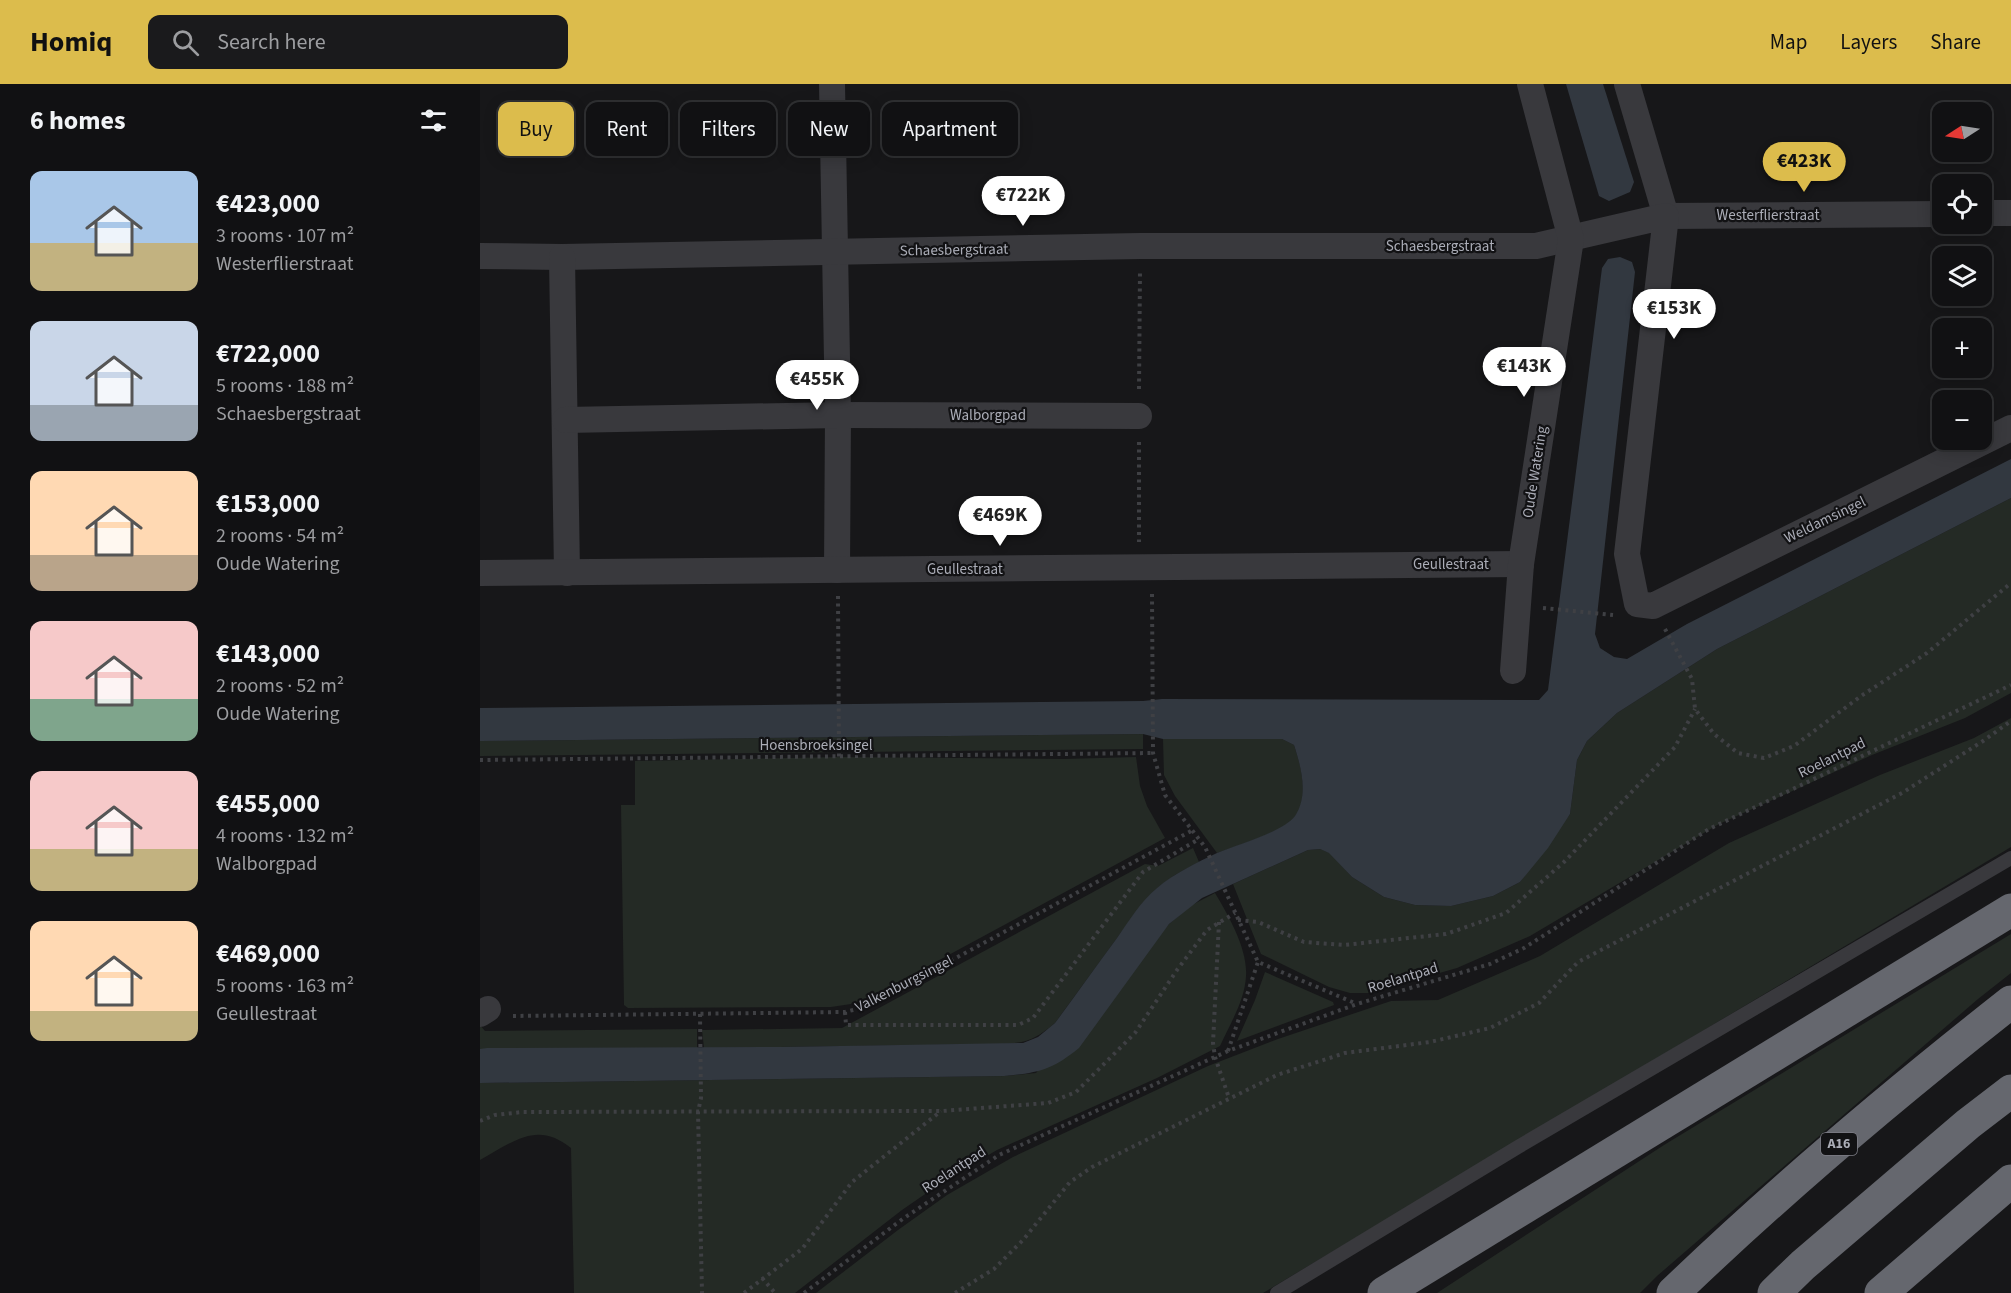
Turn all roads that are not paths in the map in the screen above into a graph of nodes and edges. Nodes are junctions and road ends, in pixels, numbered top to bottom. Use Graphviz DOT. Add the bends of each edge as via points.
graph roads {
  1 [pos="832,84"];
  2 [pos="1530,84"];
  3 [pos="1627,84"];
  4 [pos="1992,213"];
  5 [pos="2011,213"];
  6 [pos="1932,214"];
  7 [pos="1666,216"];
  8 [pos="1570,239"];
  9 [pos="835,252"];
  10 [pos="480,256"];
  11 [pos="562,257"];
  12 [pos="838,415"];
  13 [pos="1138,416"];
  14 [pos="565,420"];
  15 [pos="2011,428"];
  16 [pos="1521,564"];
  17 [pos="837,570"];
  18 [pos="480,573"];
  19 [pos="567,573"];
  20 [pos="1513,671"];
  21 [pos="2011,858"];
  22 [pos="2011,910"];
  23 [pos="2011,1002"];
  24 [pos="2011,1091"];
  25 [pos="2011,1181"];
  26 [pos="1277,1293"];
  27 [pos="1384,1293"];
  28 [pos="1673,1293"];
  29 [pos="1774,1293"];
  30 [pos="1881,1293"];
  1 -- 9 [label="street"];
  2 -- 8 [label="street, Oude Watering"];
  3 -- 7 [label="street"];
  4 -- 5 [label="street"];
  6 -- 7 [label="street, Westerflierstraat"];
  7 -- 8 [label="street"];
  7 -- 15 [label="street, Weldamsingel" via="1627,554 1636,604 1653,606"];
  8 -- 9 [label="street, Schaesbergstraat" via="1536,246 1140,246"];
  8 -- 16 [label="street, Oude Watering"];
  9 -- 11 [label="street, Schaesbergstraat"];
  9 -- 12 [label="street"];
  10 -- 11 [label="street, Schaesbergstraat"];
  11 -- 14 [label="street"];
  12 -- 13 [label="street, Walborgpad"];
  12 -- 14 [label="street, Walborgpad"];
  12 -- 17 [label="street"];
  14 -- 19 [label="street"];
  16 -- 17 [label="street, Geullestraat"];
  16 -- 20 [label="street, Oude Watering"];
  17 -- 19 [label="street, Geullestraat"];
  18 -- 19 [label="street, Geullestraat"];
  21 -- 26 [label="lane"];
  22 -- 27 [label="highway"];
  23 -- 28 [label="highway, A16" via="1911,1081"];
  24 -- 29 [label="highway"];
  25 -- 30 [label="highway"];
}
